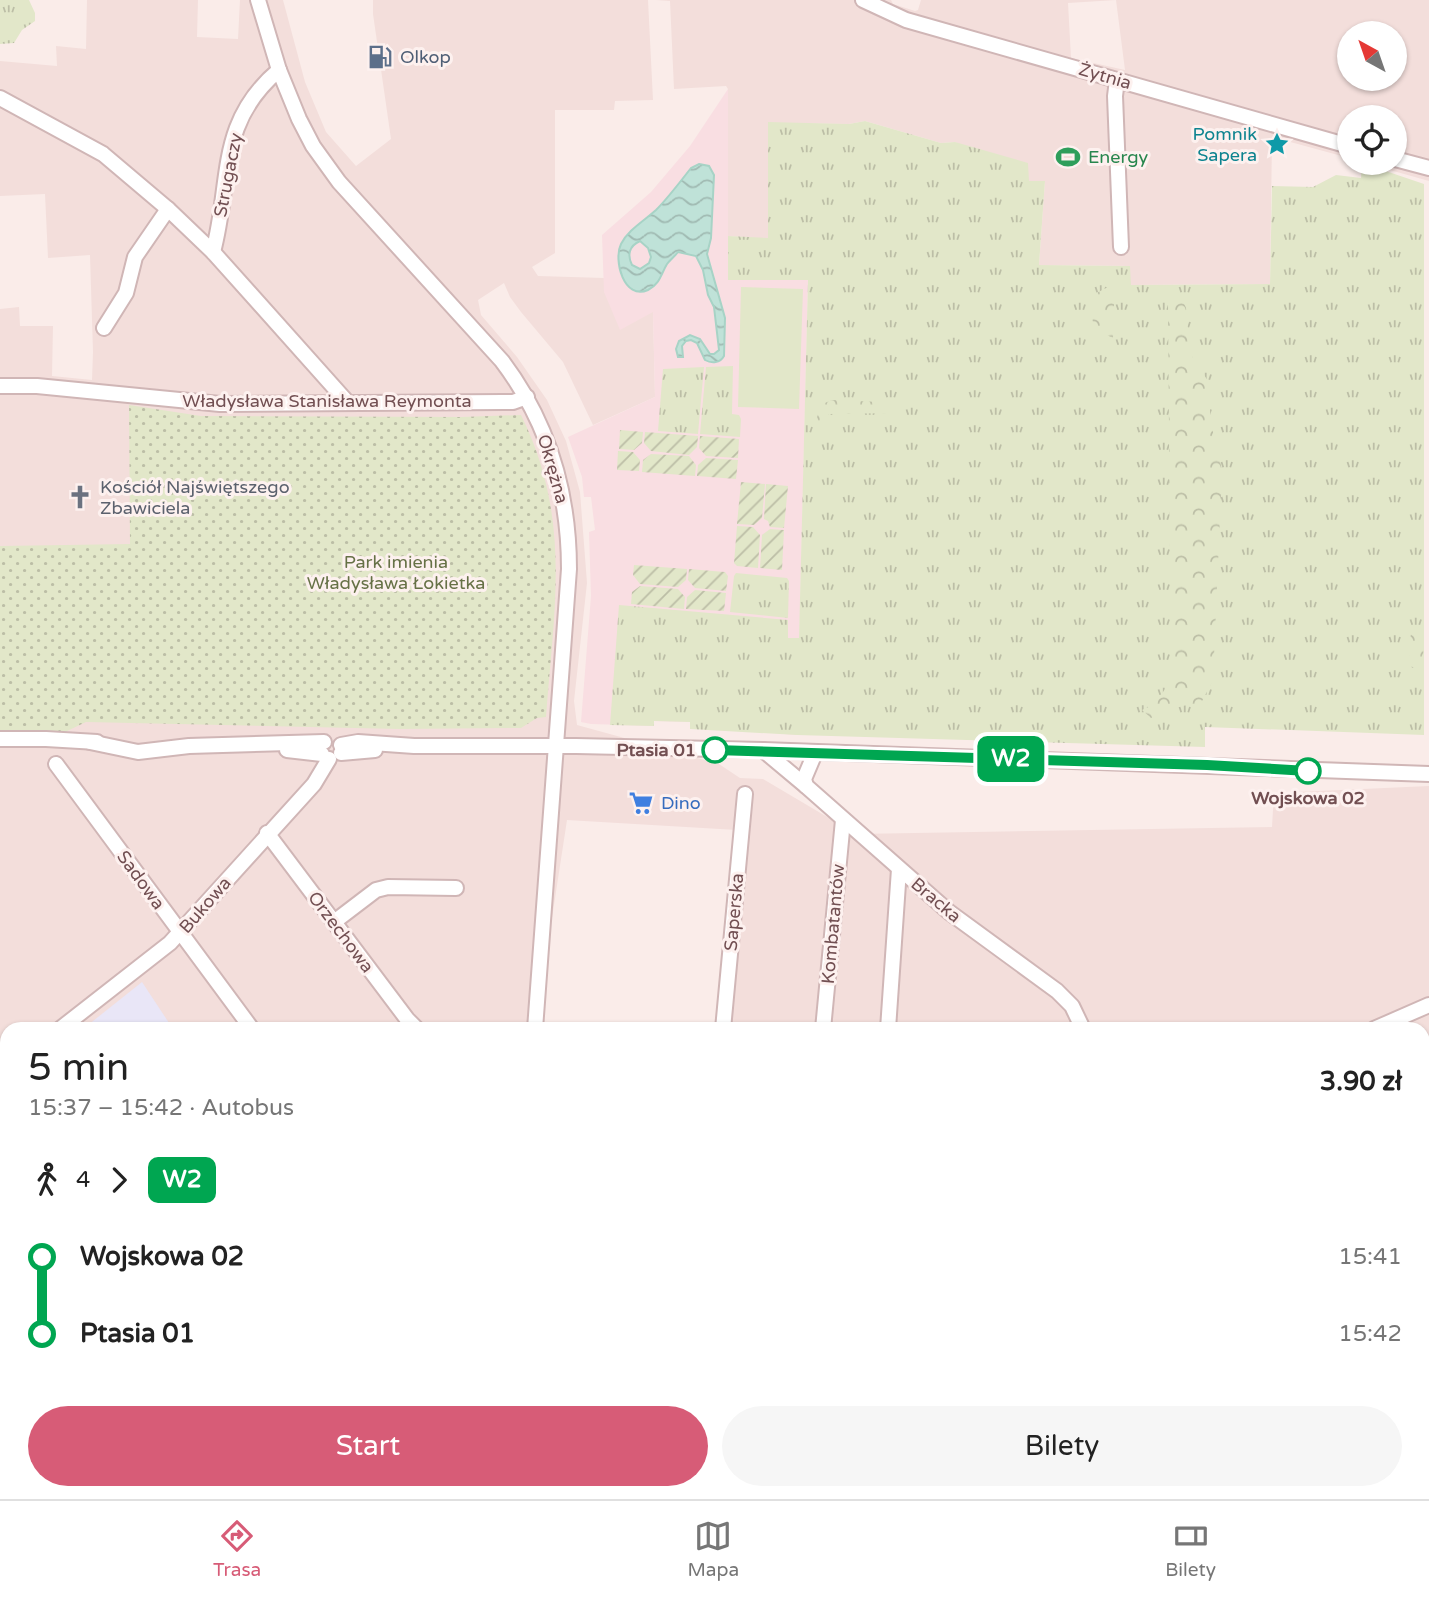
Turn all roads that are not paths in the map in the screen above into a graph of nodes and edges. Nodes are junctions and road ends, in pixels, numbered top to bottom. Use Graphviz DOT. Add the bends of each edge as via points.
graph roads {
  1 [pos="258,0"];
  2 [pos="863,0"];
  3 [pos="279,70"];
  4 [pos="1117,80"];
  5 [pos="0,98"];
  6 [pos="1337,143"];
  7 [pos="1407,162"];
  8 [pos="1429,168"];
  9 [pos="168,209"];
  10 [pos="1121,247"];
  11 [pos="213,252"];
  12 [pos="104,328"];
  13 [pos="0,386"];
  14 [pos="527,397"];
  15 [pos="348,404"];
  16 [pos="0,739"];
  17 [pos="556,746"];
  18 [pos="763,750"];
  19 [pos="331,751"];
  20 [pos="815,753"];
  21 [pos="57,764"];
  22 [pos="1429,774"];
  23 [pos="806,786"];
  24 [pos="745,794"];
  25 [pos="843,820"];
  26 [pos="267,833"];
  27 [pos="899,869"];
  28 [pos="456,888"];
  29 [pos="334,922"];
  30 [pos="180,933"];
  31 [pos="1429,1005"];
  32 [pos="69,1022"];
  33 [pos="247,1022"];
  34 [pos="410,1022"];
  35 [pos="536,1022"];
  36 [pos="724,1022"];
  37 [pos="824,1022"];
  38 [pos="888,1022"];
  39 [pos="1080,1022"];
  40 [pos="1390,1022"];
  1 -- 3 [label="street, Okrężna"];
  2 -- 4 [label="street, Żytnia" via="906,19"];
  3 -- 11 [label="street, Strugaczy" via="259,88 234,133"];
  3 -- 14 [label="street, Okrężna" via="307,134 329,169 492,348"];
  4 -- 6 [label="street, Żytnia"];
  4 -- 10 [label="street"];
  5 -- 9 [label="street" via="103,154"];
  7 -- 8 [label="street"];
  9 -- 11 [label="street"];
  9 -- 12 [label="street" via="135,257 126,293"];
  11 -- 15 [label="street"];
  13 -- 15 [label="street, Władysława Stanisława Reymonta" via="46,386 220,404"];
  14 -- 15 [label="street, Władysława Stanisława Reymonta" via="513,402"];
  14 -- 17 [label="street, Okrężna" via="553,456 568,533"];
  16 -- 19 [label="street" via="268,745"];
  17 -- 18 [label="street"];
  17 -- 19 [label="street" via="358,743"];
  17 -- 35 [label="street, Okrężna"];
  18 -- 20 [label="street"];
  18 -- 23 [label="street, Bracka"];
  19 -- 26 [label="street, Bukowa" via="314,784"];
  20 -- 22 [label="street"];
  20 -- 23 [label="street" via="804,779"];
  21 -- 30 [label="street, Sadowa"];
  23 -- 25 [label="street, Bracka"];
  24 -- 36 [label="street, Saperska"];
  25 -- 27 [label="street, Bracka"];
  25 -- 37 [label="street, Kombatantów"];
  26 -- 29 [label="street, Orzechowa"];
  26 -- 30 [label="street, Bukowa"];
  27 -- 38 [label="street"];
  27 -- 39 [label="street, Bracka" via="1057,991"];
  28 -- 29 [label="street" via="376,890"];
  29 -- 34 [label="street, Orzechowa"];
  30 -- 32 [label="street, Bukowa"];
  30 -- 33 [label="street, Sadowa"];
  31 -- 40 [label="street"];
}
